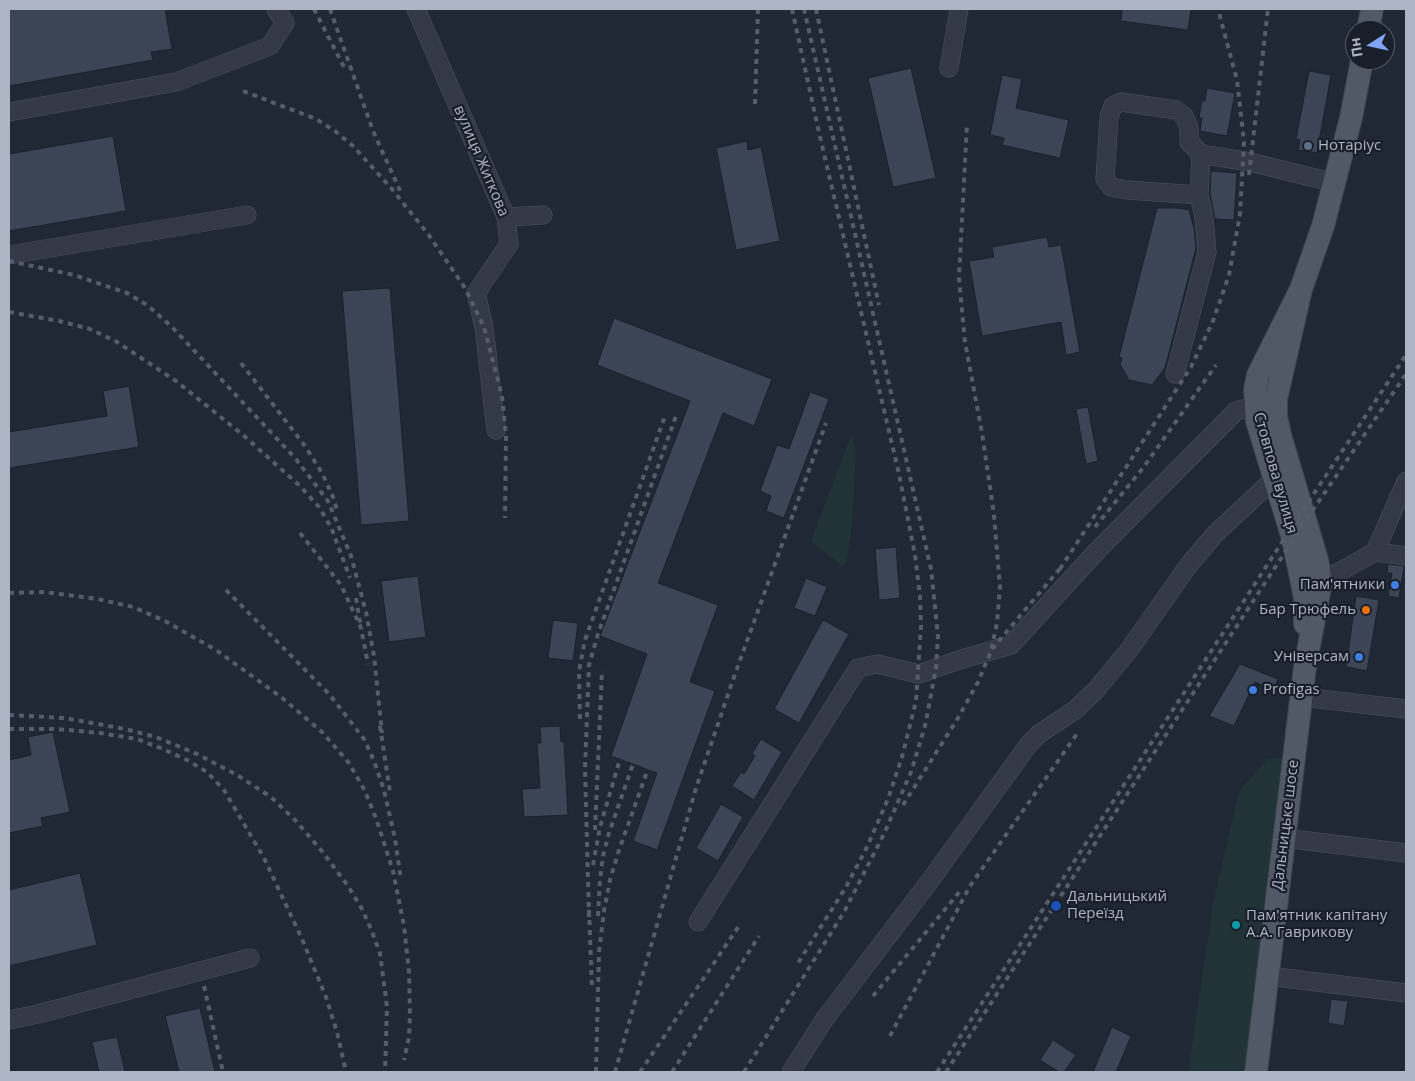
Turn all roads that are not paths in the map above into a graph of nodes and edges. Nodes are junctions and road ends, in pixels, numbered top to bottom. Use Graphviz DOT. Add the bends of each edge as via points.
graph roads {
  1 [pos="276,9"];
  2 [pos="416,9"];
  3 [pos="959,9"];
  4 [pos="949,68"];
  5 [pos="1360,70"];
  6 [pos="9,112"];
  7 [pos="1201,154"];
  8 [pos="1335,182"];
  9 [pos="1198,195"];
  10 [pos="247,215"];
  11 [pos="543,215"];
  12 [pos="506,217"];
  13 [pos="9,254"];
  14 [pos="1301,289"];
  15 [pos="1175,374"];
  16 [pos="1255,406"];
  17 [pos="496,430"];
  18 [pos="1275,478"];
  19 [pos="1406,481"];
  20 [pos="1375,552"];
  21 [pos="1406,556"];
  22 [pos="1321,582"];
  23 [pos="1305,667"];
  24 [pos="1302,697"];
  25 [pos="1406,710"];
  26 [pos="1284,838"];
  27 [pos="1406,853"];
  28 [pos="698,922"];
  29 [pos="250,958"];
  30 [pos="1268,976"];
  31 [pos="1406,993"];
  32 [pos="9,1020"];
  33 [pos="791,1072"];
  34 [pos="1256,1072"];
  1 -- 6 [label="street" via="285,23 270,46 176,82"];
  2 -- 12 [label="street, вулиця Житкова"];
  3 -- 4 [label="street"];
  5 -- 8 [label="main road, Стовпова вулиця"];
  7 -- 8 [label="street"];
  7 -- 9 [label="street"];
  7 -- 9 [label="street" via="1190,142 1184,116 1176,110 1121,102 1113,106 1109,117 1105,179 1111,187"];
  8 -- 14 [label="main road, Стовпова вулиця"];
  9 -- 15 [label="street" via="1207,252"];
  10 -- 13 [label="street"];
  11 -- 12 [label="street"];
  12 -- 17 [label="street, вулиця Житкова" via="509,244 476,293 484,327"];
  14 -- 16 [label="main road, Стовпова вулиця" via="1258,375"];
  14 -- 22 [label="main road, Стовпова вулиця" via="1276,399 1276,416"];
  16 -- 18 [label="main road, Стовпова вулиця"];
  16 -- 28 [label="street" via="1236,411 1095,554 1011,645 919,674 878,664 858,668"];
  18 -- 23 [label="main road, Стовпова вулиця" via="1294,539 1305,598"];
  18 -- 33 [label="street" via="1215,534 1096,690 1029,744 824,1020"];
  19 -- 20 [label="street"];
  20 -- 21 [label="street"];
  20 -- 22 [label="street"];
  22 -- 23 [label="main road"];
  23 -- 24 [label="main road, Дальницьке шосе"];
  24 -- 25 [label="street"];
  24 -- 26 [label="main road, Дальницьке шосе"];
  26 -- 27 [label="street"];
  26 -- 30 [label="main road, Дальницьке шосе"];
  29 -- 32 [label="street"];
  30 -- 31 [label="street"];
  30 -- 34 [label="main road, Дальницьке шосе"];
}
